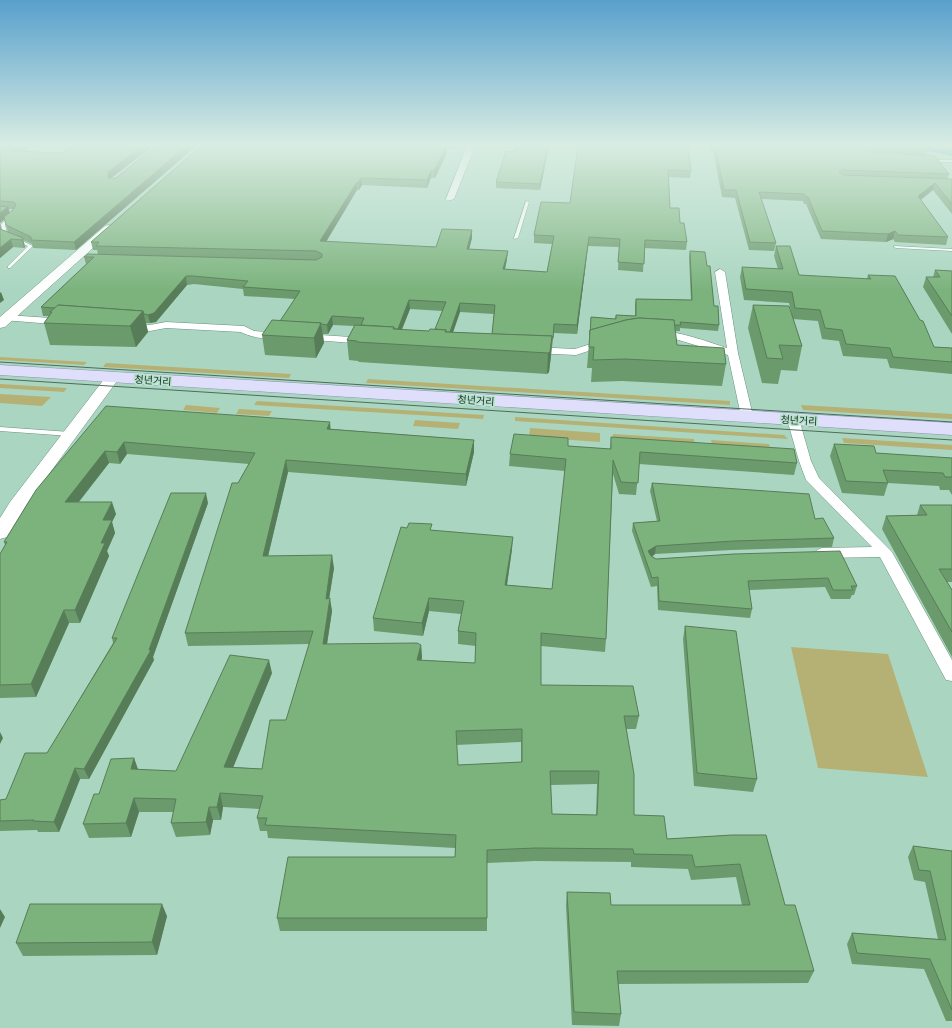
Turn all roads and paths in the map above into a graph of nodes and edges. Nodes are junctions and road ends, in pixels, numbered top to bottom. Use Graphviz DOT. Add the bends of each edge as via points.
graph roads {
  1 [pos="452,194"];
  2 [pos="450,199"];
  3 [pos="527,202"];
  4 [pos="0,211"];
  5 [pos="117,221"];
  6 [pos="516,238"];
  7 [pos="896,247"];
  8 [pos="952,250"];
  9 [pos="76,258"];
  10 [pos="88,258"];
  11 [pos="10,267"];
  12 [pos="720,272"];
  13 [pos="4,321"];
  14 [pos="79,323"];
  15 [pos="118,325"];
  16 [pos="644,334"];
  17 [pos="615,338"];
  18 [pos="378,342"];
  19 [pos="522,349"];
  20 [pos="733,353"];
  21 [pos="0,370"];
  22 [pos="113,377"];
  23 [pos="747,416"];
  24 [pos="793,419"];
  25 [pos="0,429"];
  26 [pos="952,429"];
  27 [pos="70,434"];
  28 [pos="0,533"];
  29 [pos="885,552"];
  30 [pos="811,554"];
  31 [pos="952,675"];
  1 -- 2 [label="street"];
  3 -- 6 [label="lane"];
  4 -- 11 [label="lane" via="15,212 14,216 3,224 5,235 31,246"];
  5 -- 9 [label="street"];
  7 -- 8 [label="lane"];
  9 -- 10 [label="street"];
  9 -- 13 [label="street"];
  12 -- 20 [label="street"];
  13 -- 14 [label="street"];
  15 -- 18 [label="street" via="150,328 166,324 244,329 251,334"];
  16 -- 20 [label="street" via="674,335"];
  17 -- 19 [label="street" via="576,352"];
  20 -- 23 [label="street"];
  21 -- 22 [label="main road, 청년거리"];
  22 -- 23 [label="main road, 청년거리"];
  22 -- 27 [label="street"];
  23 -- 24 [label="main road, 청년거리"];
  24 -- 26 [label="main road, 청년거리"];
  24 -- 29 [label="street" via="813,480"];
  25 -- 27 [label="lane"];
  27 -- 28 [label="street" via="19,502"];
  29 -- 30 [label="street"];
  29 -- 31 [label="street"];
}
